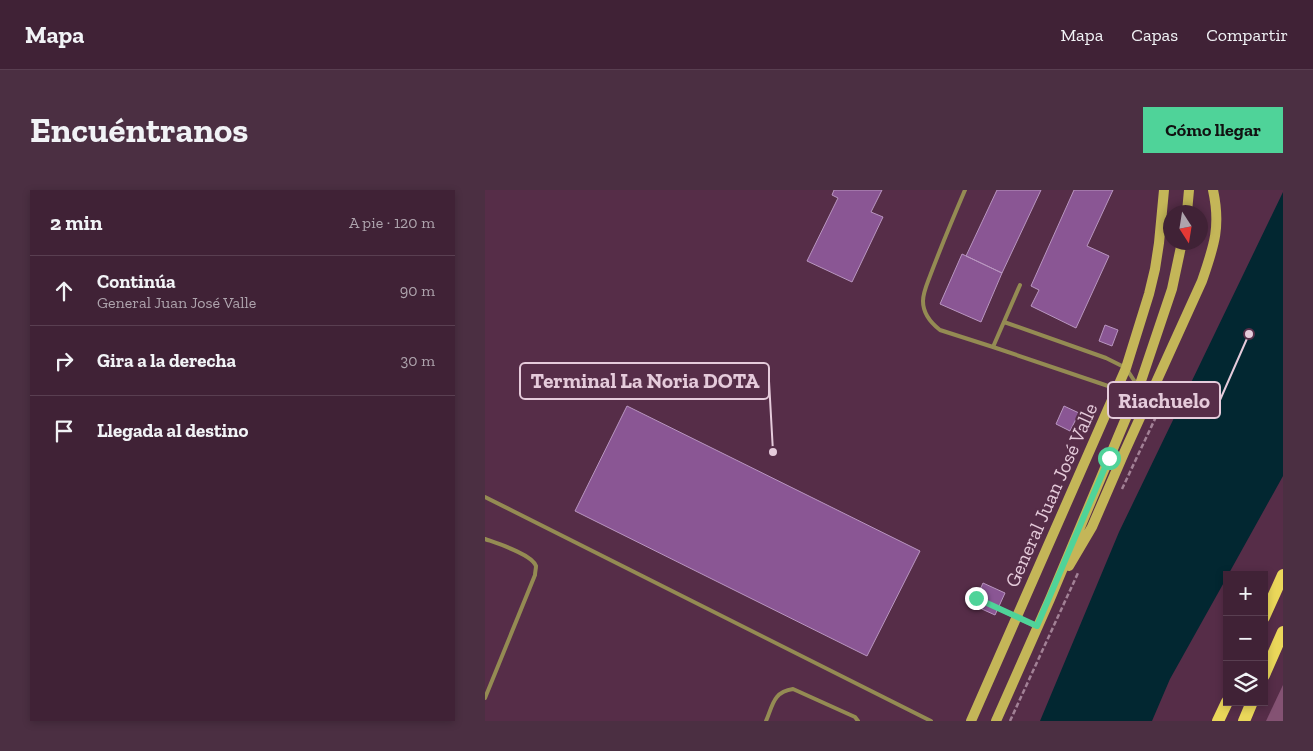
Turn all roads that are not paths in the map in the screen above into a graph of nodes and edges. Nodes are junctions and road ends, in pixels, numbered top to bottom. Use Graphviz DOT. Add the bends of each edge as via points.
graph roads {
  1 [pos="965,190"];
  2 [pos="1164,190"];
  3 [pos="1189,190"];
  4 [pos="1213,190"];
  5 [pos="1188,205"];
  6 [pos="1181,250"];
  7 [pos="1020,285"];
  8 [pos="1004,322"];
  9 [pos="993,347"];
  10 [pos="1126,368"];
  11 [pos="1139,387"];
  12 [pos="1117,389"];
  13 [pos="485,497"];
  14 [pos="485,539"];
  15 [pos="1283,575"];
  16 [pos="976,598"];
  17 [pos="1049,599"];
  18 [pos="1264,616"];
  19 [pos="1017,617"];
  20 [pos="1037,626"];
  21 [pos="1283,632"];
  22 [pos="1268,666"];
  23 [pos="485,698"];
  24 [pos="1225,706"];
  25 [pos="1250,706"];
  26 [pos="766,721"];
  27 [pos="858,721"];
  28 [pos="931,721"];
  29 [pos="971,721"];
  30 [pos="996,721"];
  31 [pos="1218,721"];
  32 [pos="1244,721"];
  1 -- 9 [label="lane" via="937,256 923,303 927,317 939,330"];
  2 -- 10 [label="main road, General Juan José Valle" via="1155,269"];
  3 -- 5 [label="main road"];
  4 -- 17 [label="main road" via="1217,229 1202,281 1093,527"];
  6 -- 11 [label="main road, General Juan José Valle" via="1172,289"];
  7 -- 8 [label="lane"];
  8 -- 9 [label="lane"];
  8 -- 10 [label="lane"];
  9 -- 12 [label="lane"];
  10 -- 11 [label="lane"];
  10 -- 12 [label="main road, General Juan José Valle"];
  11 -- 12 [label="lane"];
  11 -- 17 [label="main road, General Juan José Valle"];
  12 -- 19 [label="main road, General Juan José Valle"];
  13 -- 28 [label="lane"];
  14 -- 23 [label="lane" via="523,555 536,566"];
  15 -- 18 [label="main road"];
  16 -- 19 [label="lane"];
  17 -- 20 [label="main road, General Juan José Valle"];
  19 -- 20 [label="lane"];
  19 -- 29 [label="main road, General Juan José Valle"];
  20 -- 30 [label="main road, General Juan José Valle"];
  21 -- 22 [label="main road"];
  24 -- 31 [label="main road"];
  25 -- 32 [label="main road"];
  26 -- 27 [label="lane" via="777,696 793,689 855,716"];
}
